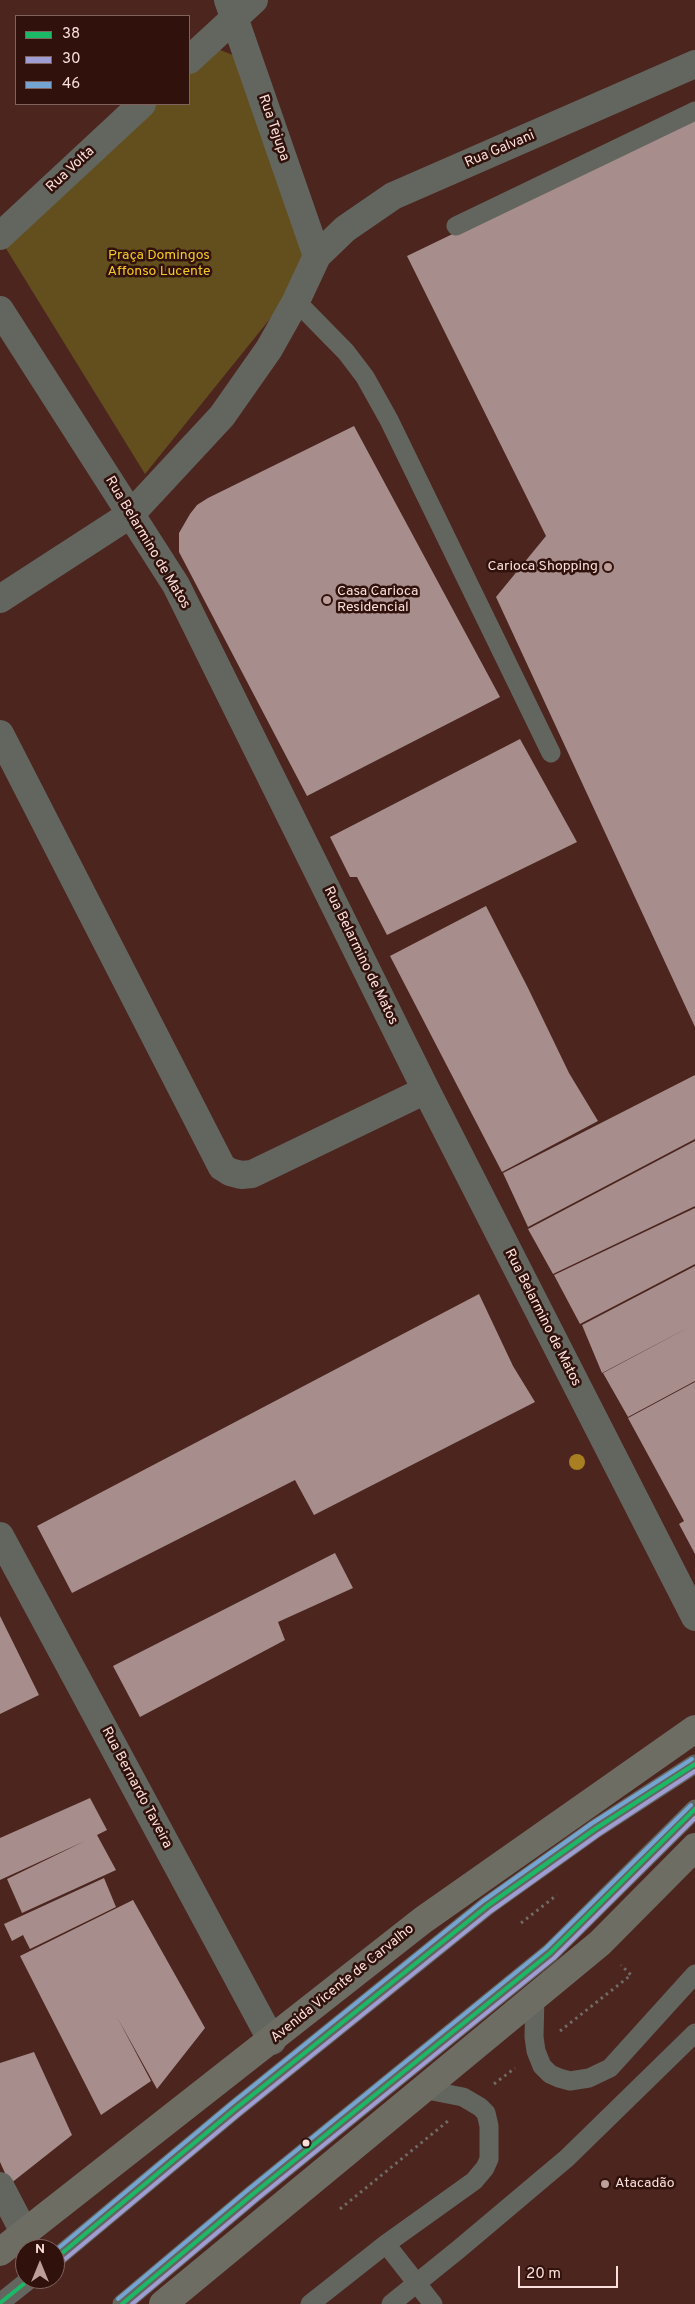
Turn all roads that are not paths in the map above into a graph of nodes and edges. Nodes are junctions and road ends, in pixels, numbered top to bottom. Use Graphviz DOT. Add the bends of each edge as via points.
graph roads {
  1 [pos="239,6"];
  2 [pos="190,59"];
  3 [pos="695,64"];
  4 [pos="141,105"];
  5 [pos="695,111"];
  6 [pos="456,226"];
  7 [pos="0,236"];
  8 [pos="317,256"];
  9 [pos="296,301"];
  10 [pos="0,310"];
  11 [pos="131,514"];
  12 [pos="0,599"];
  13 [pos="0,734"];
  14 [pos="551,753"];
  15 [pos="426,1090"];
  16 [pos="0,1536"];
  17 [pos="695,1617"];
  18 [pos="695,1729"];
  19 [pos="695,1764"];
  20 [pos="695,1808"];
  21 [pos="695,1847"];
  22 [pos="695,1974"];
  23 [pos="535,1996"];
  24 [pos="695,2033"];
  25 [pos="272,2040"];
  26 [pos="422,2089"];
  27 [pos="0,2186"];
  28 [pos="25,2234"];
  29 [pos="386,2244"];
  30 [pos="65,2250"];
  31 [pos="0,2252"];
  32 [pos="418,2284"];
  33 [pos="18,2289"];
  34 [pos="0,2303"];
  35 [pos="122,2304"];
  36 [pos="163,2304"];
  37 [pos="310,2304"];
  38 [pos="390,2304"];
  39 [pos="433,2304"];
  1 -- 2 [label="street"];
  1 -- 8 [label="street, Rua Tejupa"];
  3 -- 8 [label="street, Rua Galvani" via="393,196 345,229"];
  4 -- 7 [label="street, Rua Volta"];
  5 -- 6 [label="lane"];
  8 -- 9 [label="street"];
  9 -- 11 [label="street" via="269,349 222,416"];
  9 -- 14 [label="lane" via="346,352 370,385"];
  10 -- 11 [label="street, Rua Belarmino de Matos"];
  11 -- 12 [label="street"];
  11 -- 15 [label="street, Rua Belarmino de Matos" via="176,585"];
  13 -- 15 [label="street" via="222,1167 241,1175 252,1174"];
  15 -- 17 [label="street, Rua Belarmino de Matos"];
  16 -- 25 [label="street, Rua Bernardo Taveira"];
  18 -- 25 [label="main road, Avenida Vicente de Carvalho" via="423,1920"];
  19 -- 30 [label="lane" via="596,1828 487,1906"];
  20 -- 35 [label="lane" via="550,1953"];
  21 -- 23 [label="main road" via="600,1943"];
  22 -- 23 [label="lane" via="610,2068 589,2078 570,2081 550,2074 542,2066 534,2037"];
  23 -- 26 [label="main road"];
  24 -- 32 [label="lane" via="567,2158"];
  25 -- 28 [label="main road, Avenida Vicente de Carvalho"];
  26 -- 29 [label="lane" via="463,2097 473,2101 486,2114 489,2158 474,2181"];
  26 -- 36 [label="main road"];
  27 -- 28 [label="street"];
  28 -- 31 [label="main road, Avenida Vicente de Carvalho"];
  29 -- 32 [label="lane"];
  29 -- 37 [label="lane"];
  32 -- 38 [label="lane"];
  32 -- 39 [label="lane"];
  33 -- 34 [label="lane"];
}
